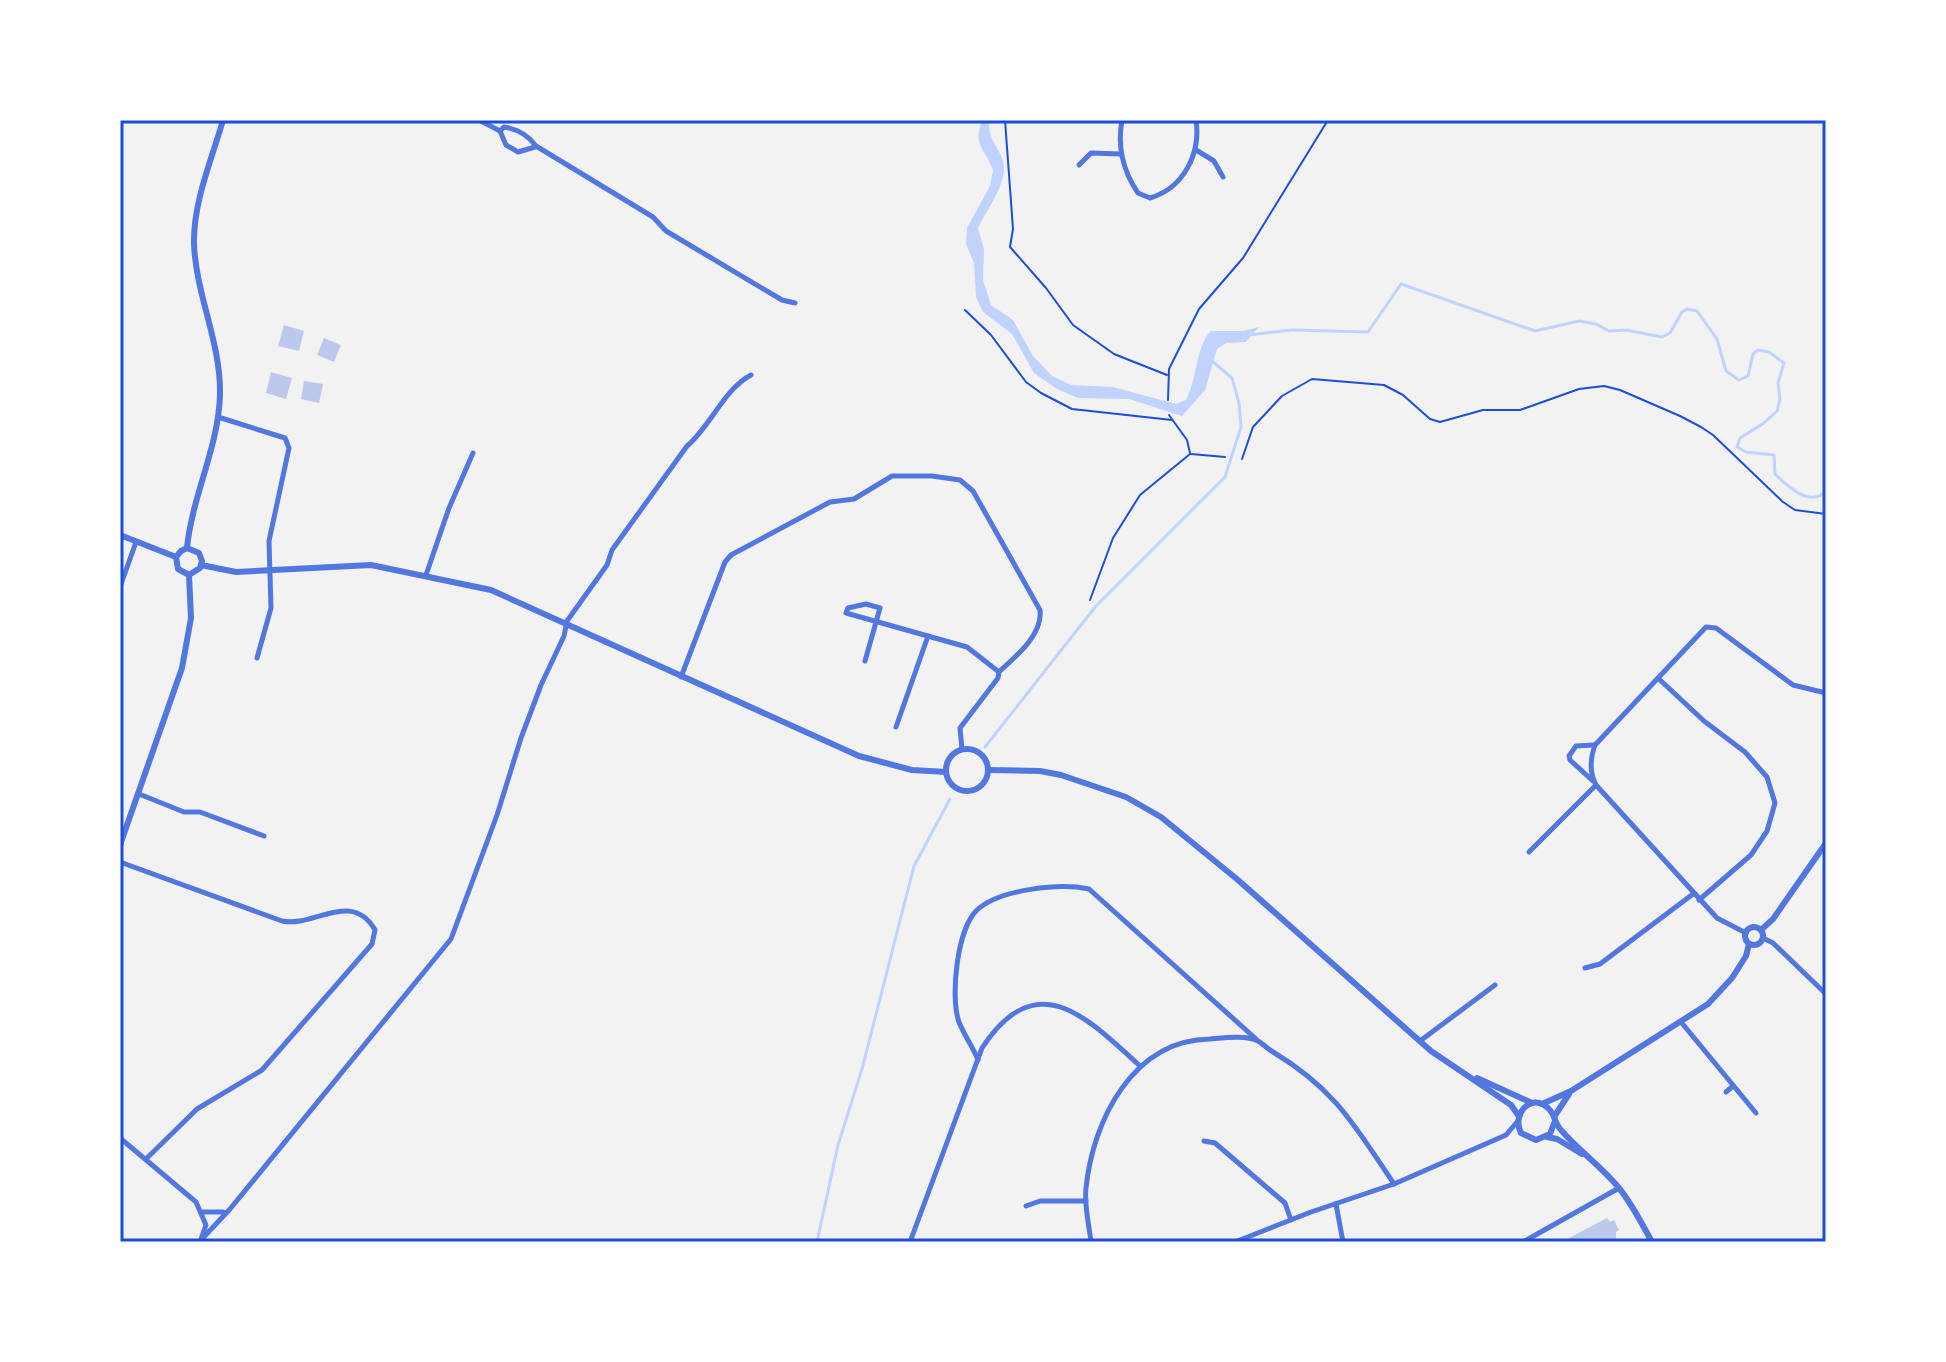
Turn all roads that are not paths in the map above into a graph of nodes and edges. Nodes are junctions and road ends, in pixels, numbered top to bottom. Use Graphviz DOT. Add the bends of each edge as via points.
graph roads {
  1 [pos="223,120"];
  2 [pos="479,120"];
  3 [pos="1122,120"];
  4 [pos="1196,120"];
  5 [pos="500,131"];
  6 [pos="536,146"];
  7 [pos="1196,150"];
  8 [pos="1121,154"];
  9 [pos="1079,165"];
  10 [pos="1223,177"];
  11 [pos="795,303"];
  12 [pos="751,375"];
  13 [pos="217,417"];
  14 [pos="473,453"];
  15 [pos="120,535"];
  16 [pos="136,542"];
  17 [pos="187,548"];
  18 [pos="176,557"];
  19 [pos="201,565"];
  20 [pos="269,572"];
  21 [pos="189,575"];
  22 [pos="426,575"];
  23 [pos="120,587"];
  24 [pos="876,622"];
  25 [pos="566,626"];
  26 [pos="928,636"];
  27 [pos="257,658"];
  28 [pos="865,661"];
  29 [pos="999,672"];
  30 [pos="681,677"];
  31 [pos="1659,679"];
  32 [pos="1826,693"];
  33 [pos="896,727"];
  34 [pos="1595,745"];
  35 [pos="962,749"];
  36 [pos="988,770"];
  37 [pos="946,772"];
  38 [pos="1595,783"];
  39 [pos="139,794"];
  40 [pos="264,836"];
  41 [pos="1826,843"];
  42 [pos="120,845"];
  43 [pos="1529,852"];
  44 [pos="120,862"];
  45 [pos="1693,894"];
  46 [pos="1699,900"];
  47 [pos="1746,933"];
  48 [pos="1762,934"];
  49 [pos="1749,944"];
  50 [pos="1585,968"];
  51 [pos="1495,985"];
  52 [pos="1826,994"];
  53 [pos="1681,1022"];
  54 [pos="1257,1040"];
  55 [pos="1420,1041"];
  56 [pos="978,1060"];
  57 [pos="1140,1066"];
  58 [pos="1470,1076"];
  59 [pos="1733,1086"];
  60 [pos="1571,1091"];
  61 [pos="1726,1092"];
  62 [pos="1532,1103"];
  63 [pos="1542,1104"];
  64 [pos="1756,1113"];
  65 [pos="1518,1118"];
  66 [pos="1554,1119"];
  67 [pos="1506,1135"];
  68 [pos="1525,1137"];
  69 [pos="1547,1137"];
  70 [pos="120,1138"];
  71 [pos="1204,1141"];
  72 [pos="1585,1156"];
  73 [pos="146,1159"];
  74 [pos="1394,1184"];
  75 [pos="1619,1188"];
  76 [pos="1086,1201"];
  77 [pos="1336,1204"];
  78 [pos="1026,1206"];
  79 [pos="200,1212"];
  80 [pos="224,1212"];
  81 [pos="1291,1220"];
  82 [pos="201,1240"];
  83 [pos="1534,1240"];
  84 [pos="910,1242"];
  85 [pos="1091,1242"];
  86 [pos="1235,1242"];
  87 [pos="1343,1242"];
  88 [pos="1523,1242"];
  89 [pos="1652,1242"];
  1 -- 13 [label="street" via="199,202 194,241 219,373"];
  2 -- 5 [label="street"];
  3 -- 8 [label="street"];
  4 -- 7 [label="street"];
  5 -- 6 [label="street" via="514,128"];
  5 -- 6 [label="street" via="506,145 518,152"];
  6 -- 11 [label="street" via="653,217 666,231"];
  7 -- 8 [label="street" via="1181,178 1150,198 1138,193"];
  7 -- 10 [label="street" via="1214,161"];
  8 -- 9 [label="street" via="1091,153"];
  12 -- 25 [label="street" via="739,381 687,446 612,550"];
  13 -- 17 [label="street"];
  13 -- 20 [label="street" via="285,438 289,448 269,541"];
  14 -- 22 [label="street"];
  15 -- 16 [label="street"];
  16 -- 18 [label="street"];
  16 -- 23 [label="street"];
  17 -- 18 [label="street"];
  17 -- 19 [label="street" via="199,553"];
  18 -- 21 [label="street" via="178,569"];
  19 -- 20 [label="street" via="227,572"];
  19 -- 21 [label="street"];
  20 -- 22 [label="street" via="371,565"];
  20 -- 27 [label="street" via="271,608"];
  21 -- 39 [label="street" via="190,629 182,668"];
  22 -- 25 [label="street" via="491,590"];
  24 -- 24 [label="street" via="846,613 866,604 880,608"];
  24 -- 26 [label="street"];
  24 -- 28 [label="street"];
  25 -- 30 [label="street"];
  25 -- 80 [label="street" via="451,939"];
  26 -- 29 [label="street" via="967,647"];
  26 -- 33 [label="street"];
  29 -- 30 [label="street" via="1035,633 1040,610 969,487 960,480 898,475 854,499 830,502 731,555"];
  29 -- 35 [label="street" via="960,728"];
  30 -- 37 [label="street" via="859,756 904,769"];
  31 -- 32 [label="street" via="1706,627 1716,628 1793,685"];
  31 -- 34 [label="street"];
  31 -- 46 [label="street" via="1745,752 1767,777 1775,803 1767,831 1751,855"];
  34 -- 38 [label="street"];
  34 -- 38 [label="street" via="1576,746 1569,756"];
  35 -- 36 [label="street" via="980,753"];
  35 -- 37 [label="street" via="952,755"];
  36 -- 37 [label="street" via="984,783 963,790 952,785"];
  36 -- 55 [label="street" via="1040,771 1081,780 1161,817"];
  38 -- 43 [label="street"];
  38 -- 45 [label="street"];
  39 -- 40 [label="street"];
  39 -- 42 [label="street"];
  41 -- 48 [label="street"];
  44 -- 73 [label="street" via="282,921 295,923 342,910 352,911 375,930 372,944 262,1070 197,1109"];
  45 -- 46 [label="street"];
  45 -- 50 [label="street" via="1600,964"];
  46 -- 47 [label="street" via="1717,918"];
  47 -- 48 [label="street" via="1751,928"];
  47 -- 49 [label="street"];
  48 -- 49 [label="street" via="1758,945"];
  48 -- 52 [label="street"];
  49 -- 53 [label="street" via="1726,985"];
  51 -- 55 [label="street"];
  53 -- 59 [label="street"];
  53 -- 60 [label="street"];
  54 -- 56 [label="street" via="1089,889 1044,886 983,906 970,921 958,956 955,1002"];
  54 -- 57 [label="street" via="1177,1043"];
  54 -- 74 [label="street" via="1338,1102"];
  55 -- 58 [label="street"];
  56 -- 57 [label="street" via="996,1028 1015,1012 1037,1004 1061,1006 1085,1017"];
  56 -- 84 [label="street"];
  57 -- 76 [label="street" via="1098,1131"];
  58 -- 62 [label="street"];
  58 -- 65 [label="street" via="1511,1105"];
  59 -- 61 [label="street"];
  59 -- 64 [label="street"];
  60 -- 63 [label="street"];
  60 -- 66 [label="street"];
  62 -- 63 [label="street"];
  62 -- 65 [label="street"];
  63 -- 66 [label="street"];
  65 -- 67 [label="street"];
  65 -- 68 [label="street"];
  66 -- 69 [label="street"];
  66 -- 72 [label="street"];
  67 -- 68 [label="street"];
  67 -- 74 [label="street"];
  68 -- 69 [label="street"];
  69 -- 72 [label="street"];
  70 -- 73 [label="street"];
  71 -- 81 [label="street" via="1215,1143 1285,1203"];
  72 -- 75 [label="street"];
  73 -- 79 [label="street" via="188,1194"];
  74 -- 77 [label="street"];
  75 -- 83 [label="street"];
  75 -- 89 [label="street"];
  76 -- 78 [label="street"];
  76 -- 85 [label="street"];
  77 -- 81 [label="street"];
  77 -- 87 [label="street"];
  79 -- 80 [label="street"];
  79 -- 82 [label="street" via="206,1225"];
  80 -- 82 [label="street"];
  81 -- 86 [label="street"];
  83 -- 88 [label="street"];
}
